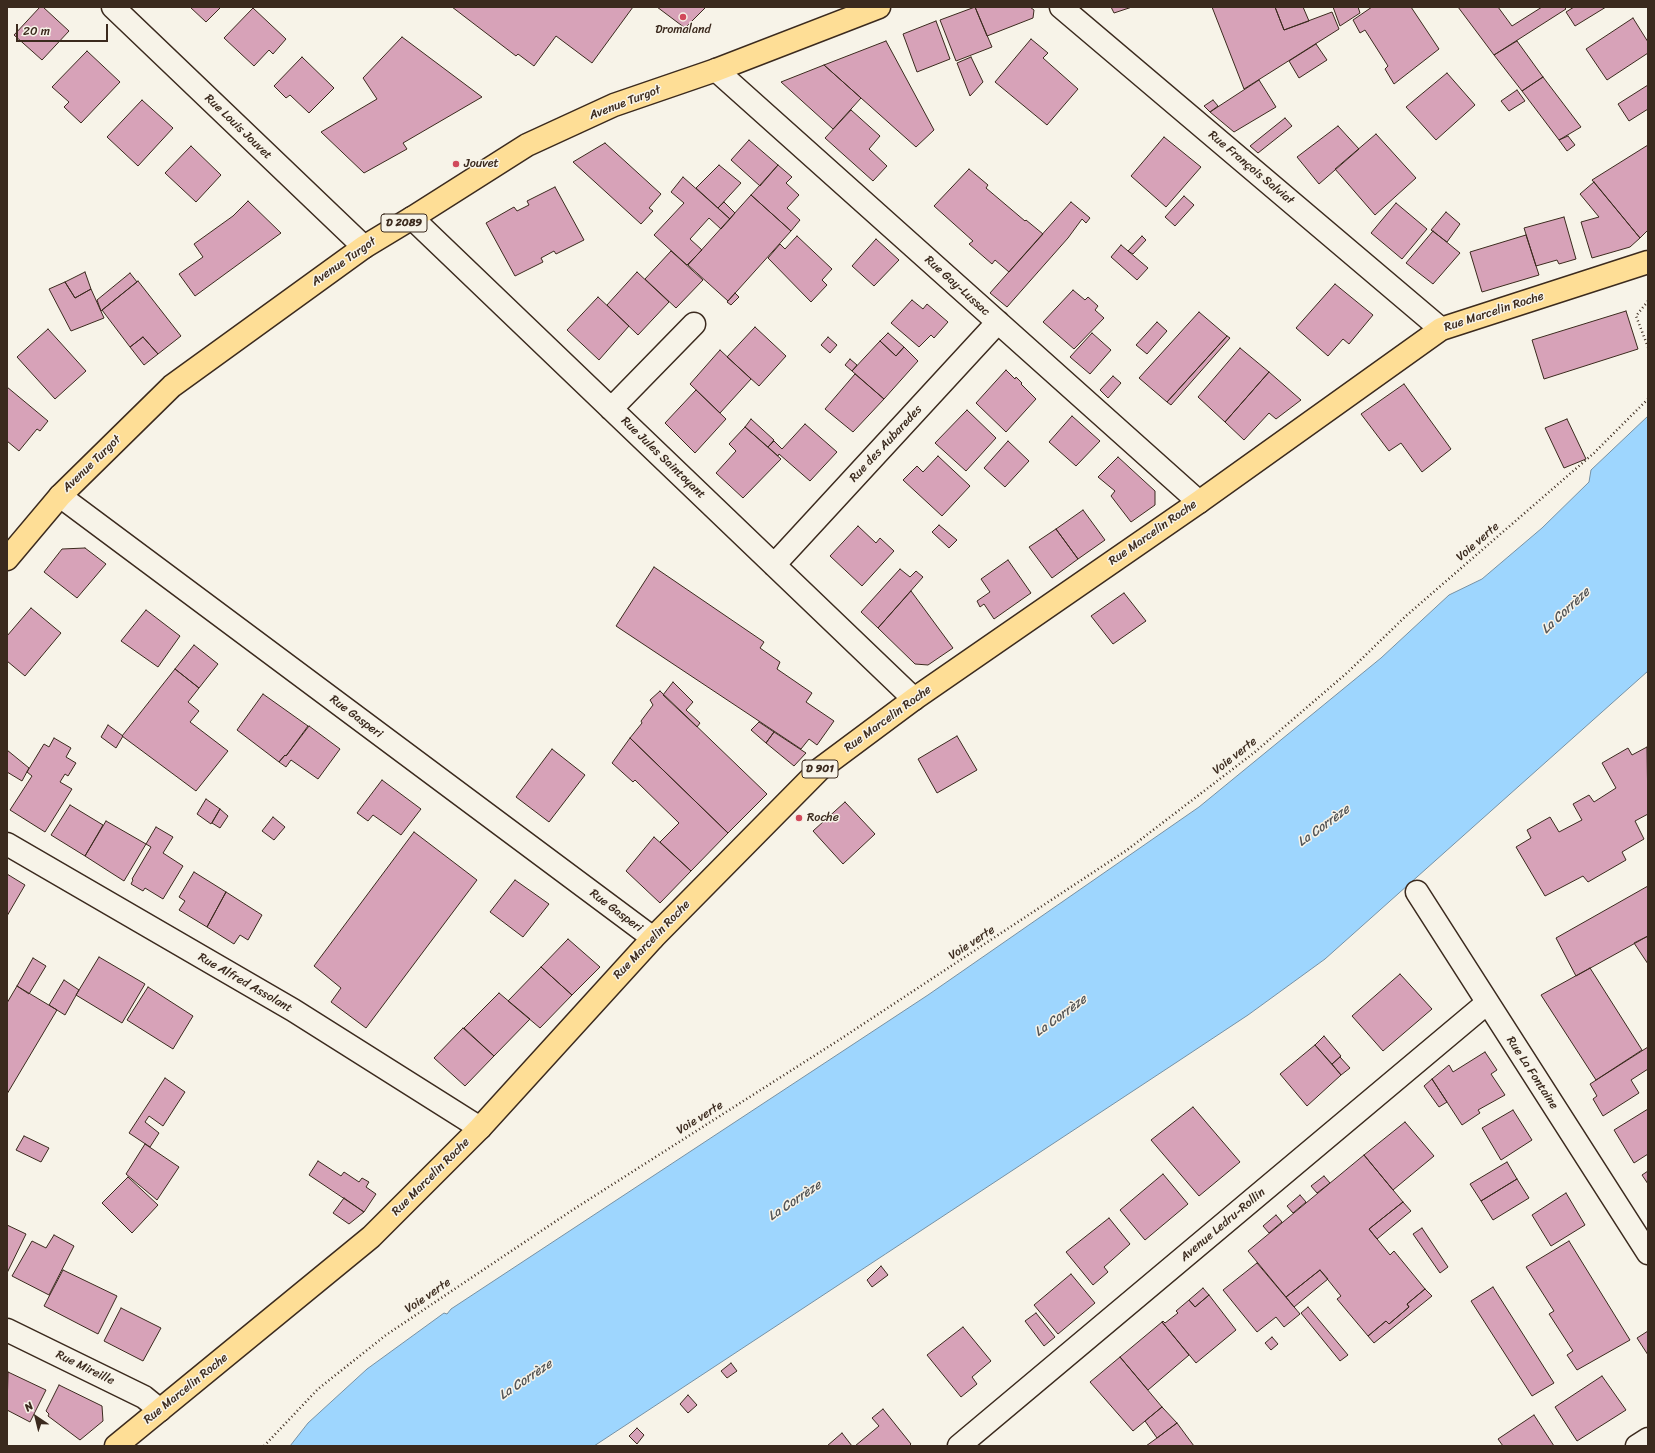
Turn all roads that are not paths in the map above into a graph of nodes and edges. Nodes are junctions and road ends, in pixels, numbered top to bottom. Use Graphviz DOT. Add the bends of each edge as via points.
graph roads {
  1 [pos="113,7"];
  2 [pos="879,7"];
  3 [pos="1061,7"];
  4 [pos="716,70"];
  5 [pos="412,218"];
  6 [pos="364,247"];
  7 [pos="1648,262"];
  8 [pos="998,322"];
  9 [pos="694,324"];
  10 [pos="1441,329"];
  11 [pos="611,409"];
  12 [pos="60,496"];
  13 [pos="1199,502"];
  14 [pos="7,559"];
  15 [pos="774,565"];
  16 [pos="914,699"];
  17 [pos="7,844"];
  18 [pos="1417,892"];
  19 [pos="653,938"];
  20 [pos="1487,1003"];
  21 [pos="480,1128"];
  22 [pos="1648,1252"];
  23 [pos="7,1330"];
  24 [pos="160,1410"];
  25 [pos="1648,1439"];
  26 [pos="116,1446"];
  27 [pos="959,1446"];
  28 [pos="1637,1446"];
  1 -- 6 [label="street, Rue Louis Jouvet"];
  2 -- 4 [label="main road, Avenue Turgot / D 2089"];
  3 -- 10 [label="street, Rue François Salviat"];
  4 -- 5 [label="main road, Avenue Turgot / D 2089" via="614,105 527,145"];
  4 -- 8 [label="street, Rue Gay-Lussac"];
  5 -- 6 [label="main road, Avenue Turgot / D 2089"];
  5 -- 11 [label="street, Rue Jules Saintoyant"];
  6 -- 12 [label="main road, Avenue Turgot / D 2089" via="172,386"];
  7 -- 10 [label="main road, Rue Marcelin Roche / D 901"];
  8 -- 13 [label="street, Rue Gay-Lussac"];
  8 -- 15 [label="street, Rue des Aubaredes"];
  9 -- 11 [label="street"];
  10 -- 13 [label="main road, Rue Marcelin Roche / D 901"];
  11 -- 15 [label="street, Rue Jules Saintoyant"];
  12 -- 14 [label="main road, Avenue Turgot / D 2089"];
  12 -- 19 [label="street, Rue Gasperi"];
  13 -- 16 [label="main road, Rue Marcelin Roche / D 901"];
  15 -- 16 [label="street, Rue Jules Saintoyant"];
  16 -- 19 [label="main road, Rue Marcelin Roche / D 901" via="820,769"];
  17 -- 21 [label="street, Rue Alfred Assolant" via="292,1010"];
  18 -- 20 [label="street, Rue La Fontaine"];
  19 -- 21 [label="main road, Rue Marcelin Roche / D 901"];
  20 -- 22 [label="street, Rue La Fontaine"];
  20 -- 27 [label="street, Avenue Ledru-Rollin"];
  21 -- 24 [label="main road, Rue Marcelin Roche / D 901" via="372,1238"];
  23 -- 24 [label="street, Rue Mireille" via="144,1398"];
  24 -- 26 [label="main road, Rue Marcelin Roche / D 901"];
  25 -- 28 [label="street"];
}
